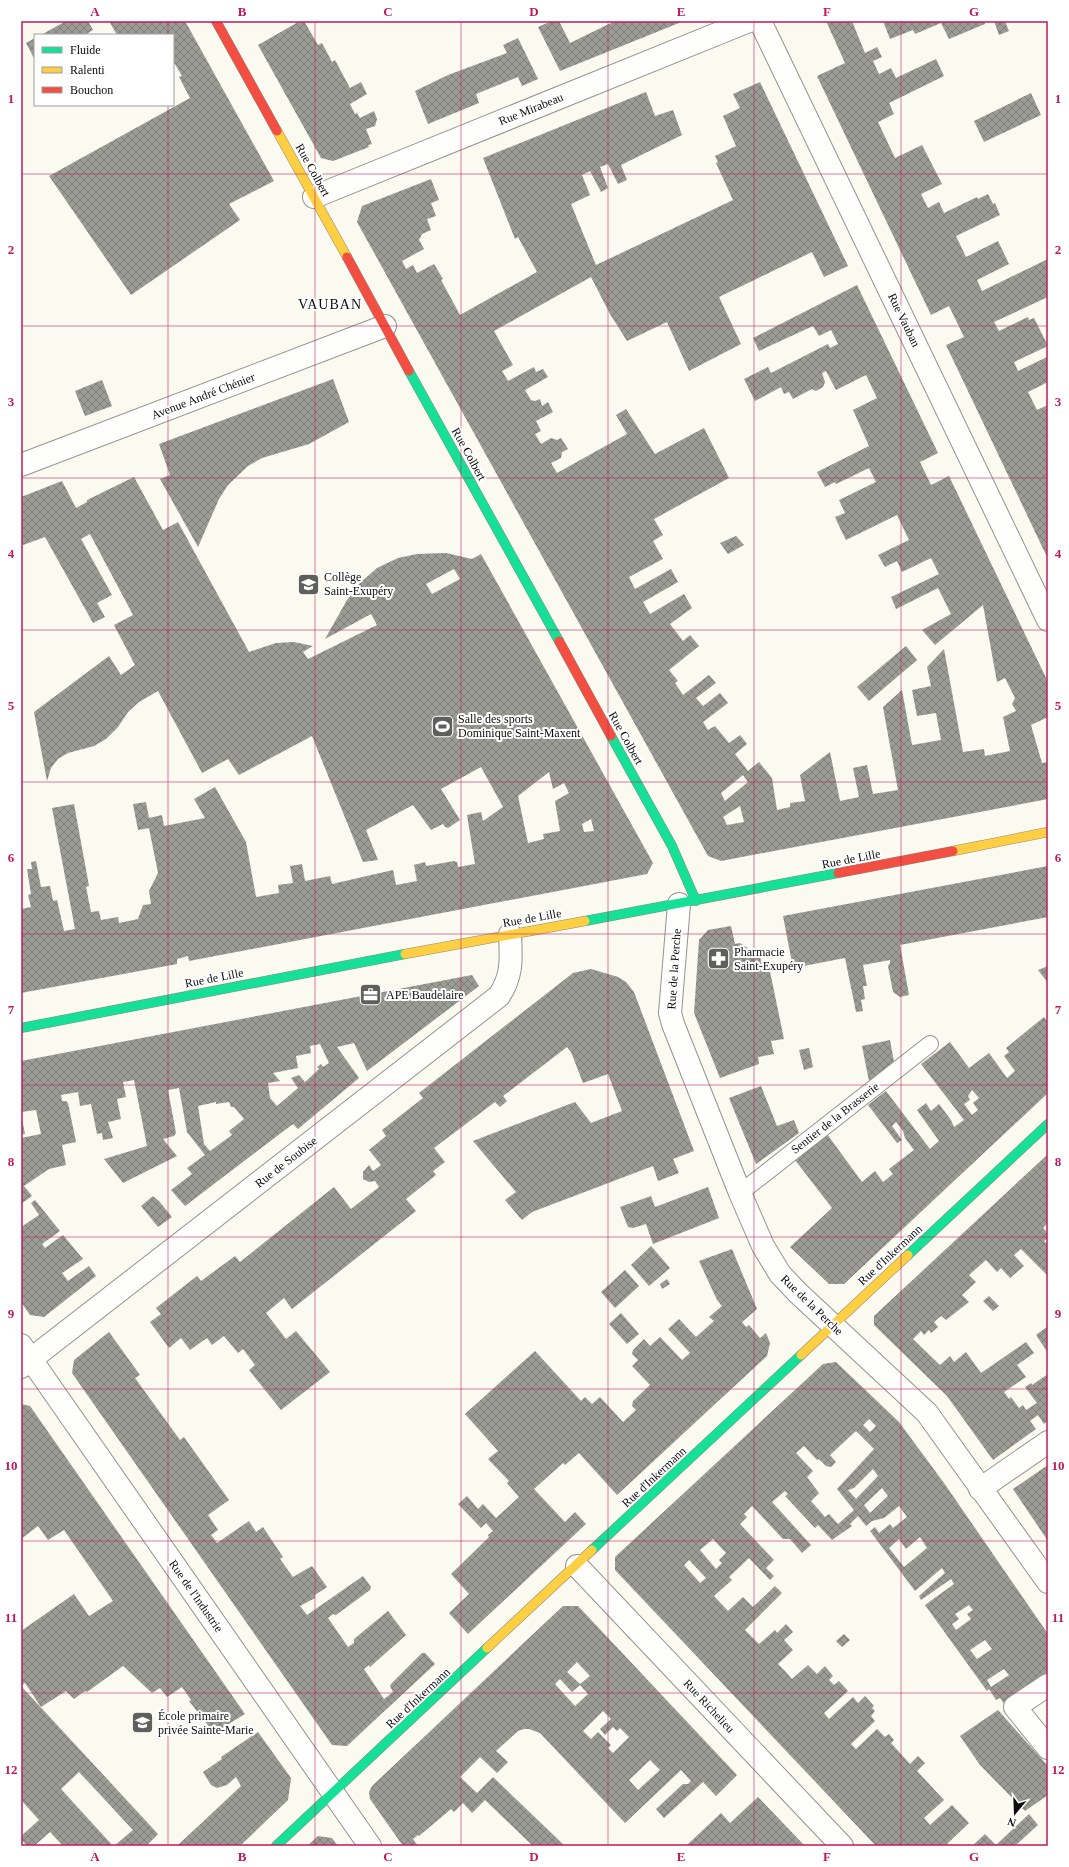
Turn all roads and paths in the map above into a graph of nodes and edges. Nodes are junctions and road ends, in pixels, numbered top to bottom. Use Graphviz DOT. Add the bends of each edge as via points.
graph roads {
  1 [pos="216,21"];
  2 [pos="749,21"];
  3 [pos="760,21"];
  4 [pos="314,197"];
  5 [pos="385,326"];
  6 [pos="21,465"];
  7 [pos="1048,620"];
  8 [pos="1048,832"];
  9 [pos="688,902"];
  10 [pos="510,934"];
  11 [pos="21,1028"];
  12 [pos="930,1044"];
  13 [pos="1048,1124"];
  14 [pos="740,1193"];
  15 [pos="832,1325"];
  16 [pos="24,1357"];
  17 [pos="1048,1442"];
  18 [pos="980,1489"];
  19 [pos="577,1566"];
  20 [pos="1048,1582"];
  21 [pos="1048,1685"];
  22 [pos="1048,1748"];
  23 [pos="333,1793"];
  24 [pos="276,1846"];
  25 [pos="370,1846"];
  26 [pos="842,1846"];
  1 -- 4 [label="street, Rue Colbert"];
  2 -- 4 [label="street, Rue Mirabeau"];
  3 -- 7 [label="street, Rue Vauban"];
  4 -- 5 [label="street, Rue Colbert"];
  5 -- 6 [label="street, Avenue André Chénier"];
  5 -- 9 [label="street, Rue Colbert" via="672,846"];
  8 -- 9 [label="street, Rue de Lille"];
  9 -- 10 [label="street, Rue de Lille"];
  9 -- 14 [label="street, Rue de la Perche" via="670,1013"];
  10 -- 11 [label="street, Rue de Lille"];
  10 -- 16 [label="street, Rue de Soubise" via="510,972 507,984 499,996"];
  12 -- 14 [label="lane, Sentier de la Brasserie"];
  13 -- 15 [label="street, Rue d'Inkermann"];
  14 -- 15 [label="street, Rue de la Perche" via="773,1265"];
  15 -- 18 [label="street, Rue de la Perche" via="927,1413"];
  15 -- 19 [label="street, Rue d'Inkermann"];
  16 -- 23 [label="street, Rue de l'Industrie"];
  17 -- 18 [label="street"];
  18 -- 20 [label="street, Rue de la Perche"];
  19 -- 23 [label="street, Rue d'Inkermann"];
  19 -- 26 [label="street, Rue Richelieu"];
  21 -- 22 [label="street" via="1015,1707"];
  23 -- 24 [label="street, Rue d'Inkermann"];
  23 -- 25 [label="street, Rue de l'Industrie"];
}
